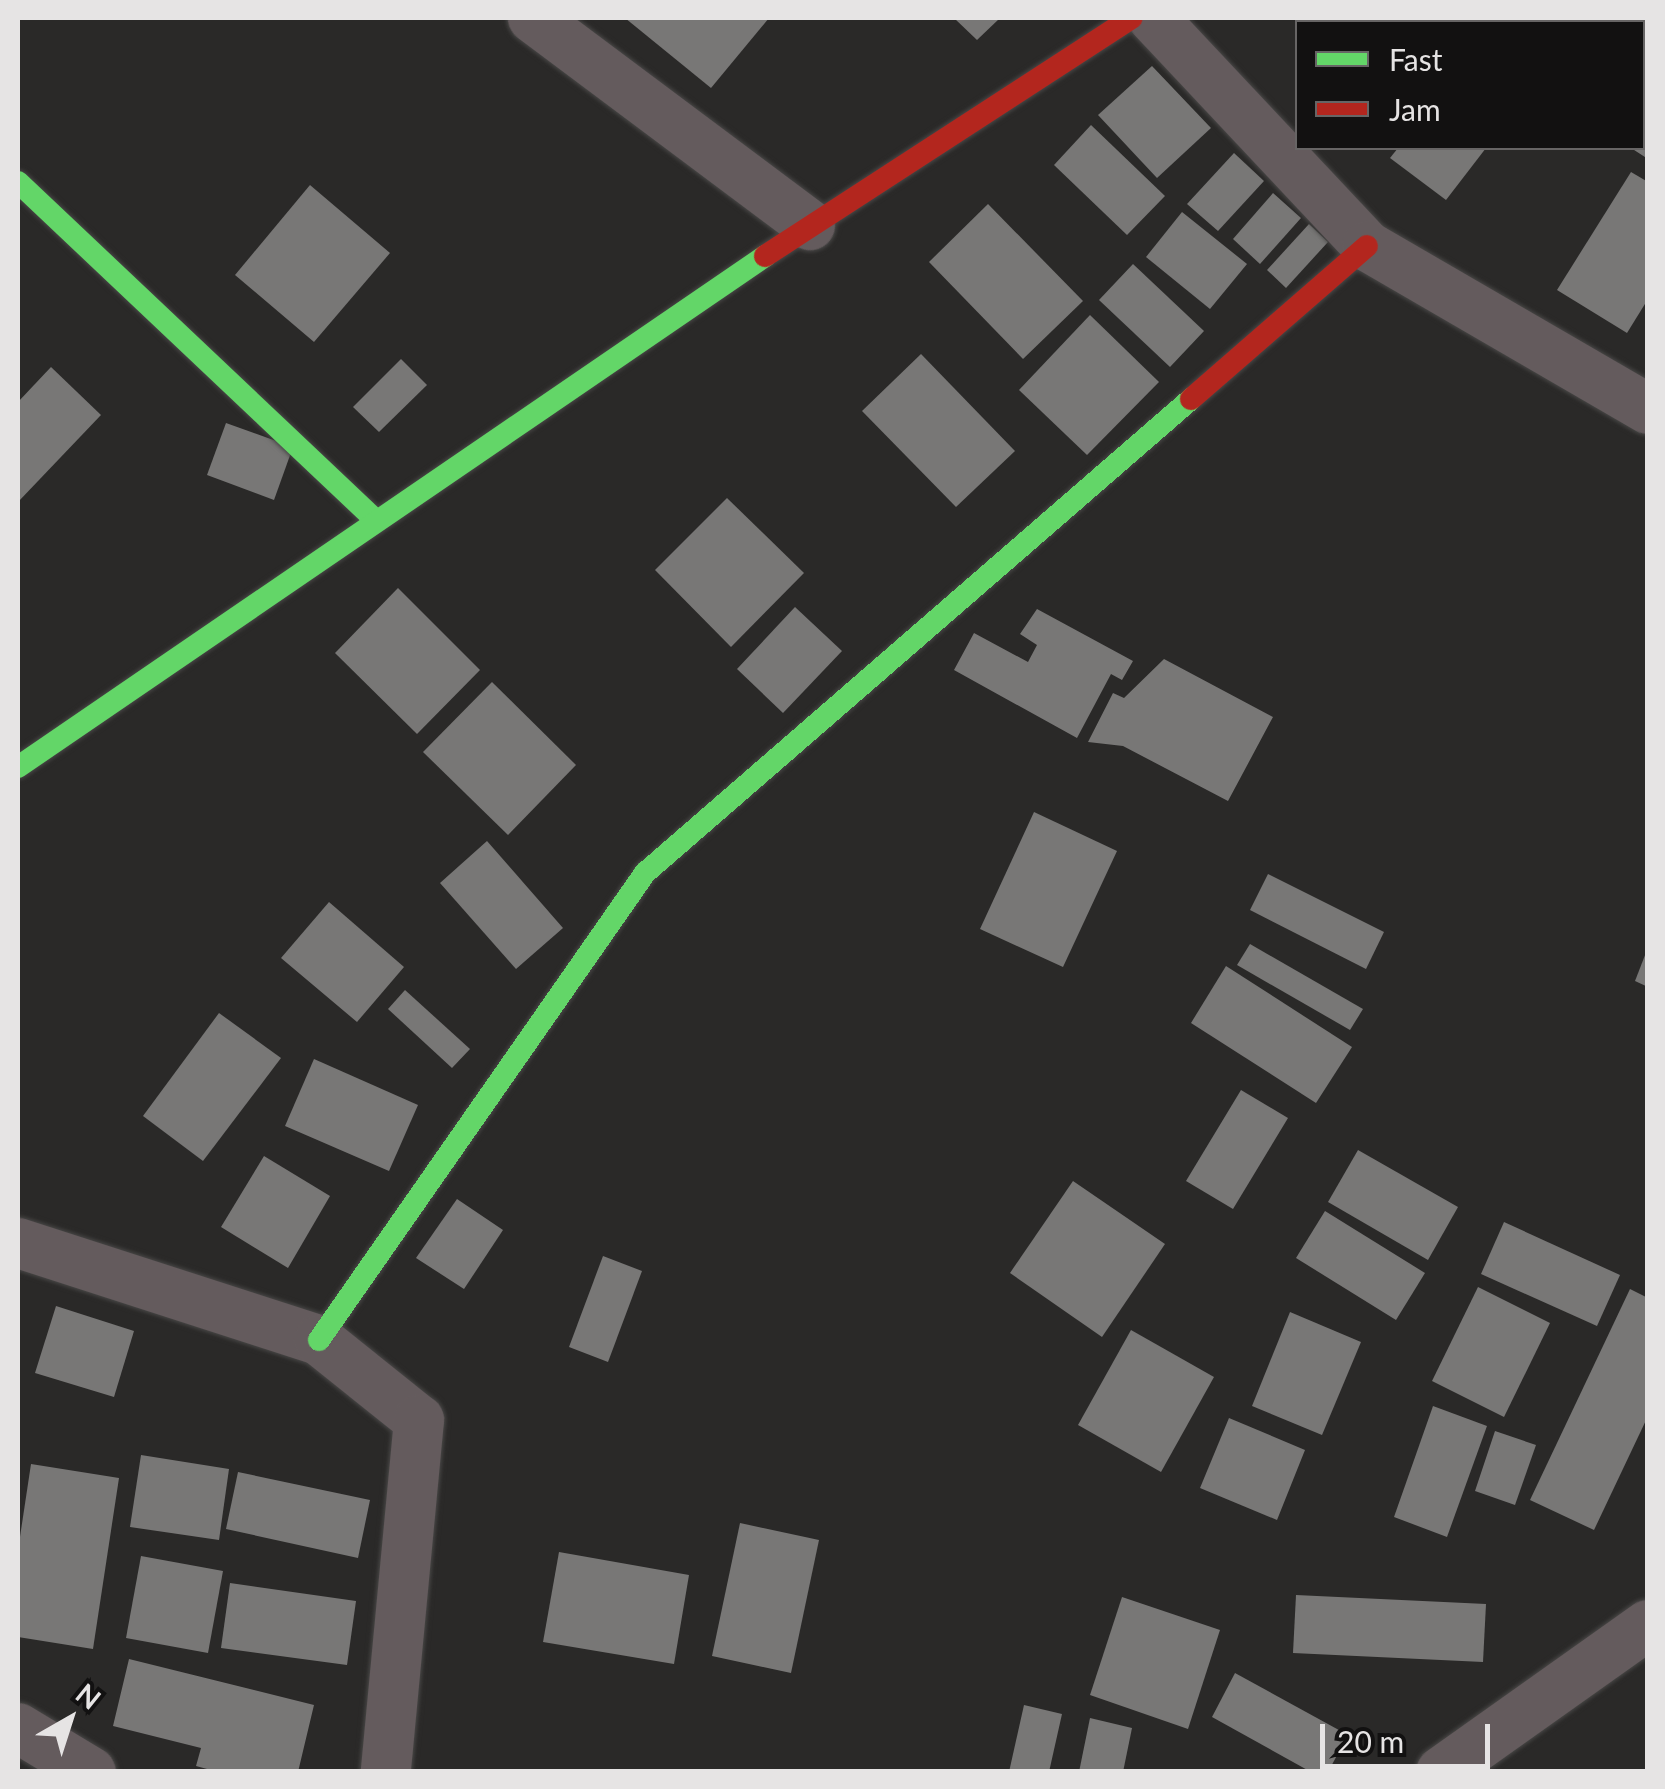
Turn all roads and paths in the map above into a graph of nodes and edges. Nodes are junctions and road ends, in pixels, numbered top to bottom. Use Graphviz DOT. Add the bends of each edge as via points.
graph roads {
  1 [pos="533,18"];
  2 [pos="1130,18"];
  3 [pos="1153,18"];
  4 [pos="18,182"];
  5 [pos="810,225"];
  6 [pos="1367,246"];
  7 [pos="1648,409"];
  8 [pos="376,521"];
  9 [pos="18,767"];
  10 [pos="18,1243"];
  11 [pos="320,1340"];
  12 [pos="1648,1625"];
  13 [pos="18,1728"];
  14 [pos="92,1772"];
  15 [pos="386,1772"];
  16 [pos="1441,1772"];
  1 -- 5 [label="street"];
  2 -- 5 [label="street"];
  3 -- 6 [label="street"];
  4 -- 8 [label="street"];
  5 -- 8 [label="street"];
  6 -- 7 [label="street"];
  6 -- 11 [label="street" via="645,872"];
  8 -- 9 [label="street"];
  10 -- 11 [label="street"];
  11 -- 15 [label="street" via="419,1420"];
  12 -- 16 [label="street"];
  13 -- 14 [label="street"];
}
